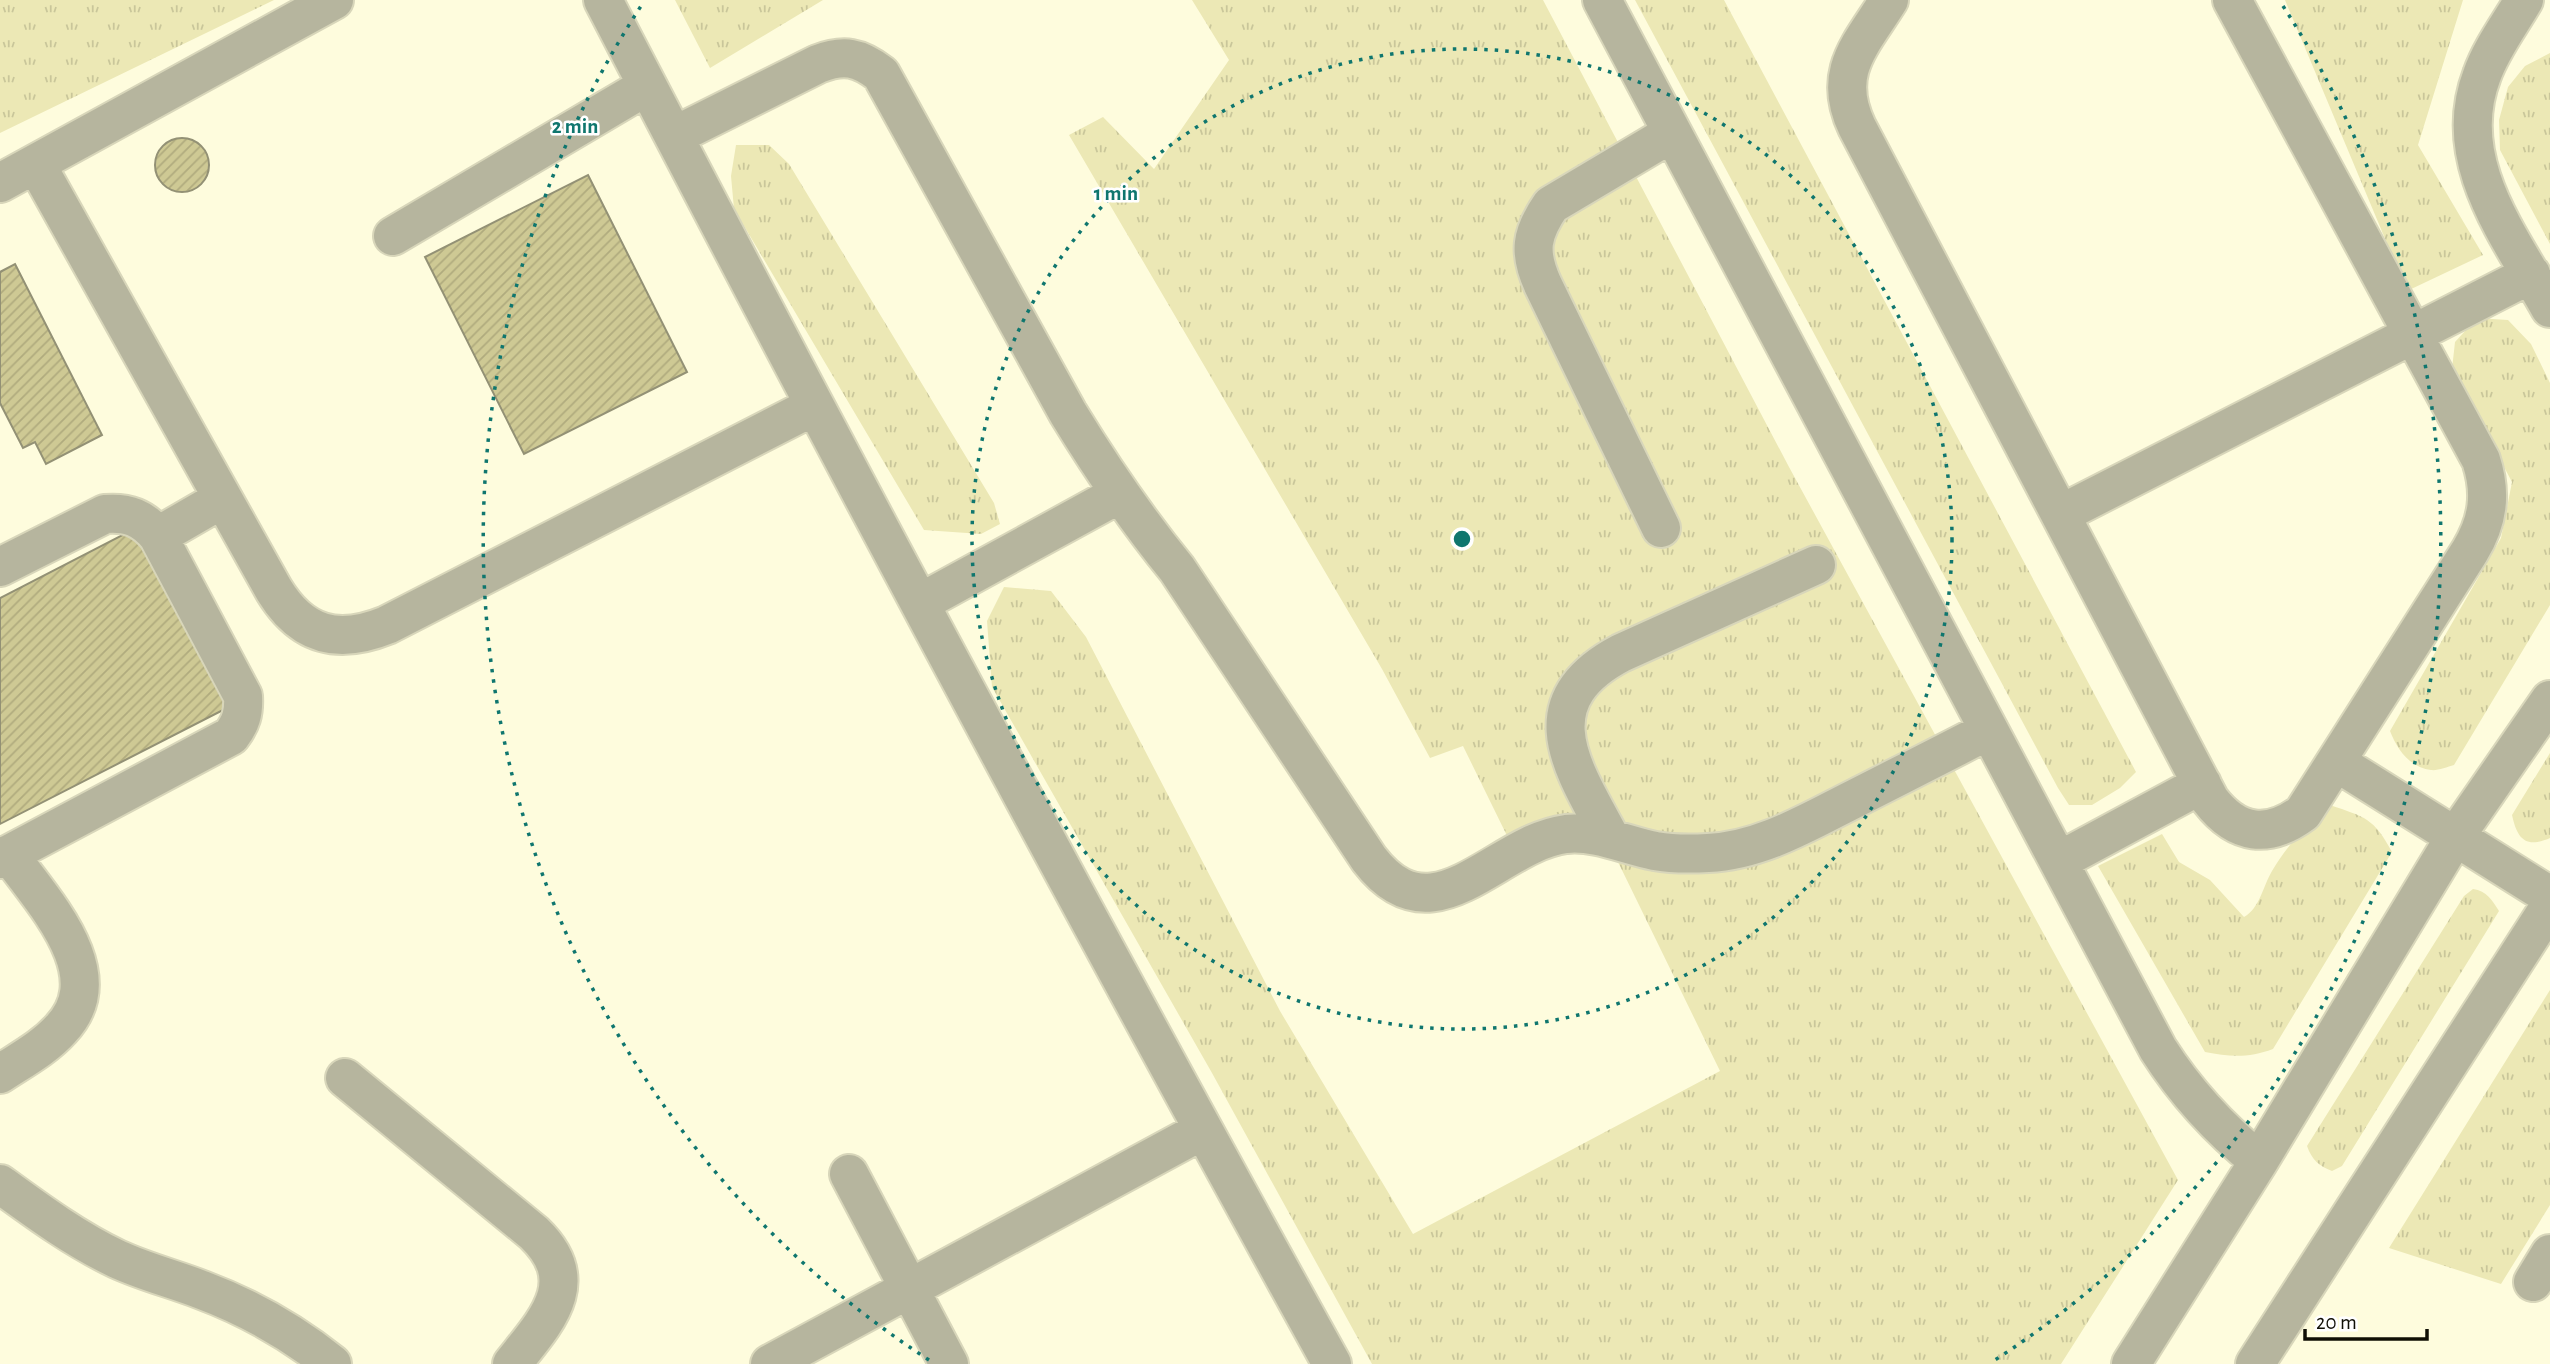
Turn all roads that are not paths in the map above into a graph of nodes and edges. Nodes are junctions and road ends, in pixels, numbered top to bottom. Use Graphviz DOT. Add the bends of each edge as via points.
graph roads {
  1 [pos="334,0"];
  2 [pos="603,0"];
  3 [pos="1602,0"];
  4 [pos="1889,0"];
  5 [pos="2232,0"];
  6 [pos="2524,0"];
  7 [pos="288,11"];
  8 [pos="647,86"];
  9 [pos="1672,133"];
  10 [pos="674,136"];
  11 [pos="36,164"];
  12 [pos="0,183"];
  13 [pos="393,236"];
  14 [pos="2531,274"];
  15 [pos="2550,308"];
  16 [pos="2411,334"];
  17 [pos="814,406"];
  18 [pos="1119,494"];
  19 [pos="222,499"];
  20 [pos="2061,514"];
  21 [pos="1661,528"];
  22 [pos="159,536"];
  23 [pos="1816,565"];
  24 [pos="0,567"];
  25 [pos="920,603"];
  26 [pos="2550,700"];
  27 [pos="1989,730"];
  28 [pos="2336,762"];
  29 [pos="2202,784"];
  30 [pos="2455,837"];
  31 [pos="1611,839"];
  32 [pos="4,857"];
  33 [pos="2059,861"];
  34 [pos="2550,896"];
  35 [pos="2550,906"];
  36 [pos="0,1074"];
  37 [pos="345,1078"];
  38 [pos="1203,1130"];
  39 [pos="2259,1161"];
  40 [pos="849,1174"];
  41 [pos="0,1184"];
  42 [pos="909,1289"];
  43 [pos="332,1364"];
  44 [pos="512,1364"];
  45 [pos="770,1364"];
  46 [pos="949,1364"];
  47 [pos="1332,1364"];
  48 [pos="2131,1364"];
  49 [pos="2255,1364"];
  1 -- 7 [label="lane"];
  2 -- 8 [label="lane"];
  3 -- 9 [label="lane"];
  4 -- 20 [label="lane" via="1848,70 1848,109"];
  5 -- 16 [label="lane"];
  6 -- 14 [label="lane" via="2482,74 2473,107 2472,142 2479,176"];
  7 -- 11 [label="lane"];
  8 -- 10 [label="lane"];
  8 -- 13 [label="lane"];
  9 -- 21 [label="lane" via="1550,205 1533,244 1534,265 1542,285"];
  9 -- 27 [label="lane"];
  10 -- 17 [label="lane"];
  10 -- 18 [label="lane" via="834,58 867,63 881,74 1068,413"];
  11 -- 12 [label="lane"];
  11 -- 19 [label="lane"];
  14 -- 15 [label="lane"];
  14 -- 16 [label="lane"];
  16 -- 20 [label="lane"];
  16 -- 28 [label="lane" via="2481,460 2487,479 2486,517 2470,551"];
  17 -- 19 [label="lane" via="366,634 323,633 302,624 286,609"];
  17 -- 25 [label="lane"];
  18 -- 25 [label="lane"];
  18 -- 31 [label="lane" via="1177,569 1381,876 1399,888 1441,892 1544,839 1566,834"];
  19 -- 22 [label="lane"];
  20 -- 29 [label="lane"];
  22 -- 24 [label="lane" via="135,516 105,514"];
  22 -- 32 [label="lane" via="243,696 240,725 218,744"];
  23 -- 31 [label="lane" via="1621,653 1584,680 1566,723 1566,747"];
  25 -- 38 [label="lane"];
  26 -- 30 [label="lane"];
  27 -- 31 [label="lane" via="1767,841 1712,853 1683,853"];
  27 -- 33 [label="lane"];
  28 -- 29 [label="lane" via="2303,813 2272,830 2236,825 2221,814"];
  28 -- 30 [label="lane"];
  29 -- 33 [label="lane"];
  30 -- 34 [label="lane"];
  30 -- 39 [label="lane"];
  32 -- 36 [label="lane" via="73,948 80,989 64,1027"];
  33 -- 39 [label="lane" via="2178,1081 2229,1137"];
  35 -- 49 [label="lane"];
  37 -- 44 [label="lane" via="534,1233 554,1257 559,1291 553,1310"];
  38 -- 42 [label="lane"];
  38 -- 47 [label="lane"];
  39 -- 48 [label="lane"];
  40 -- 42 [label="lane"];
  41 -- 43 [label="lane" via="78,1238 117,1259 236,1303 281,1327"];
  42 -- 45 [label="lane"];
  42 -- 46 [label="lane"];
}
